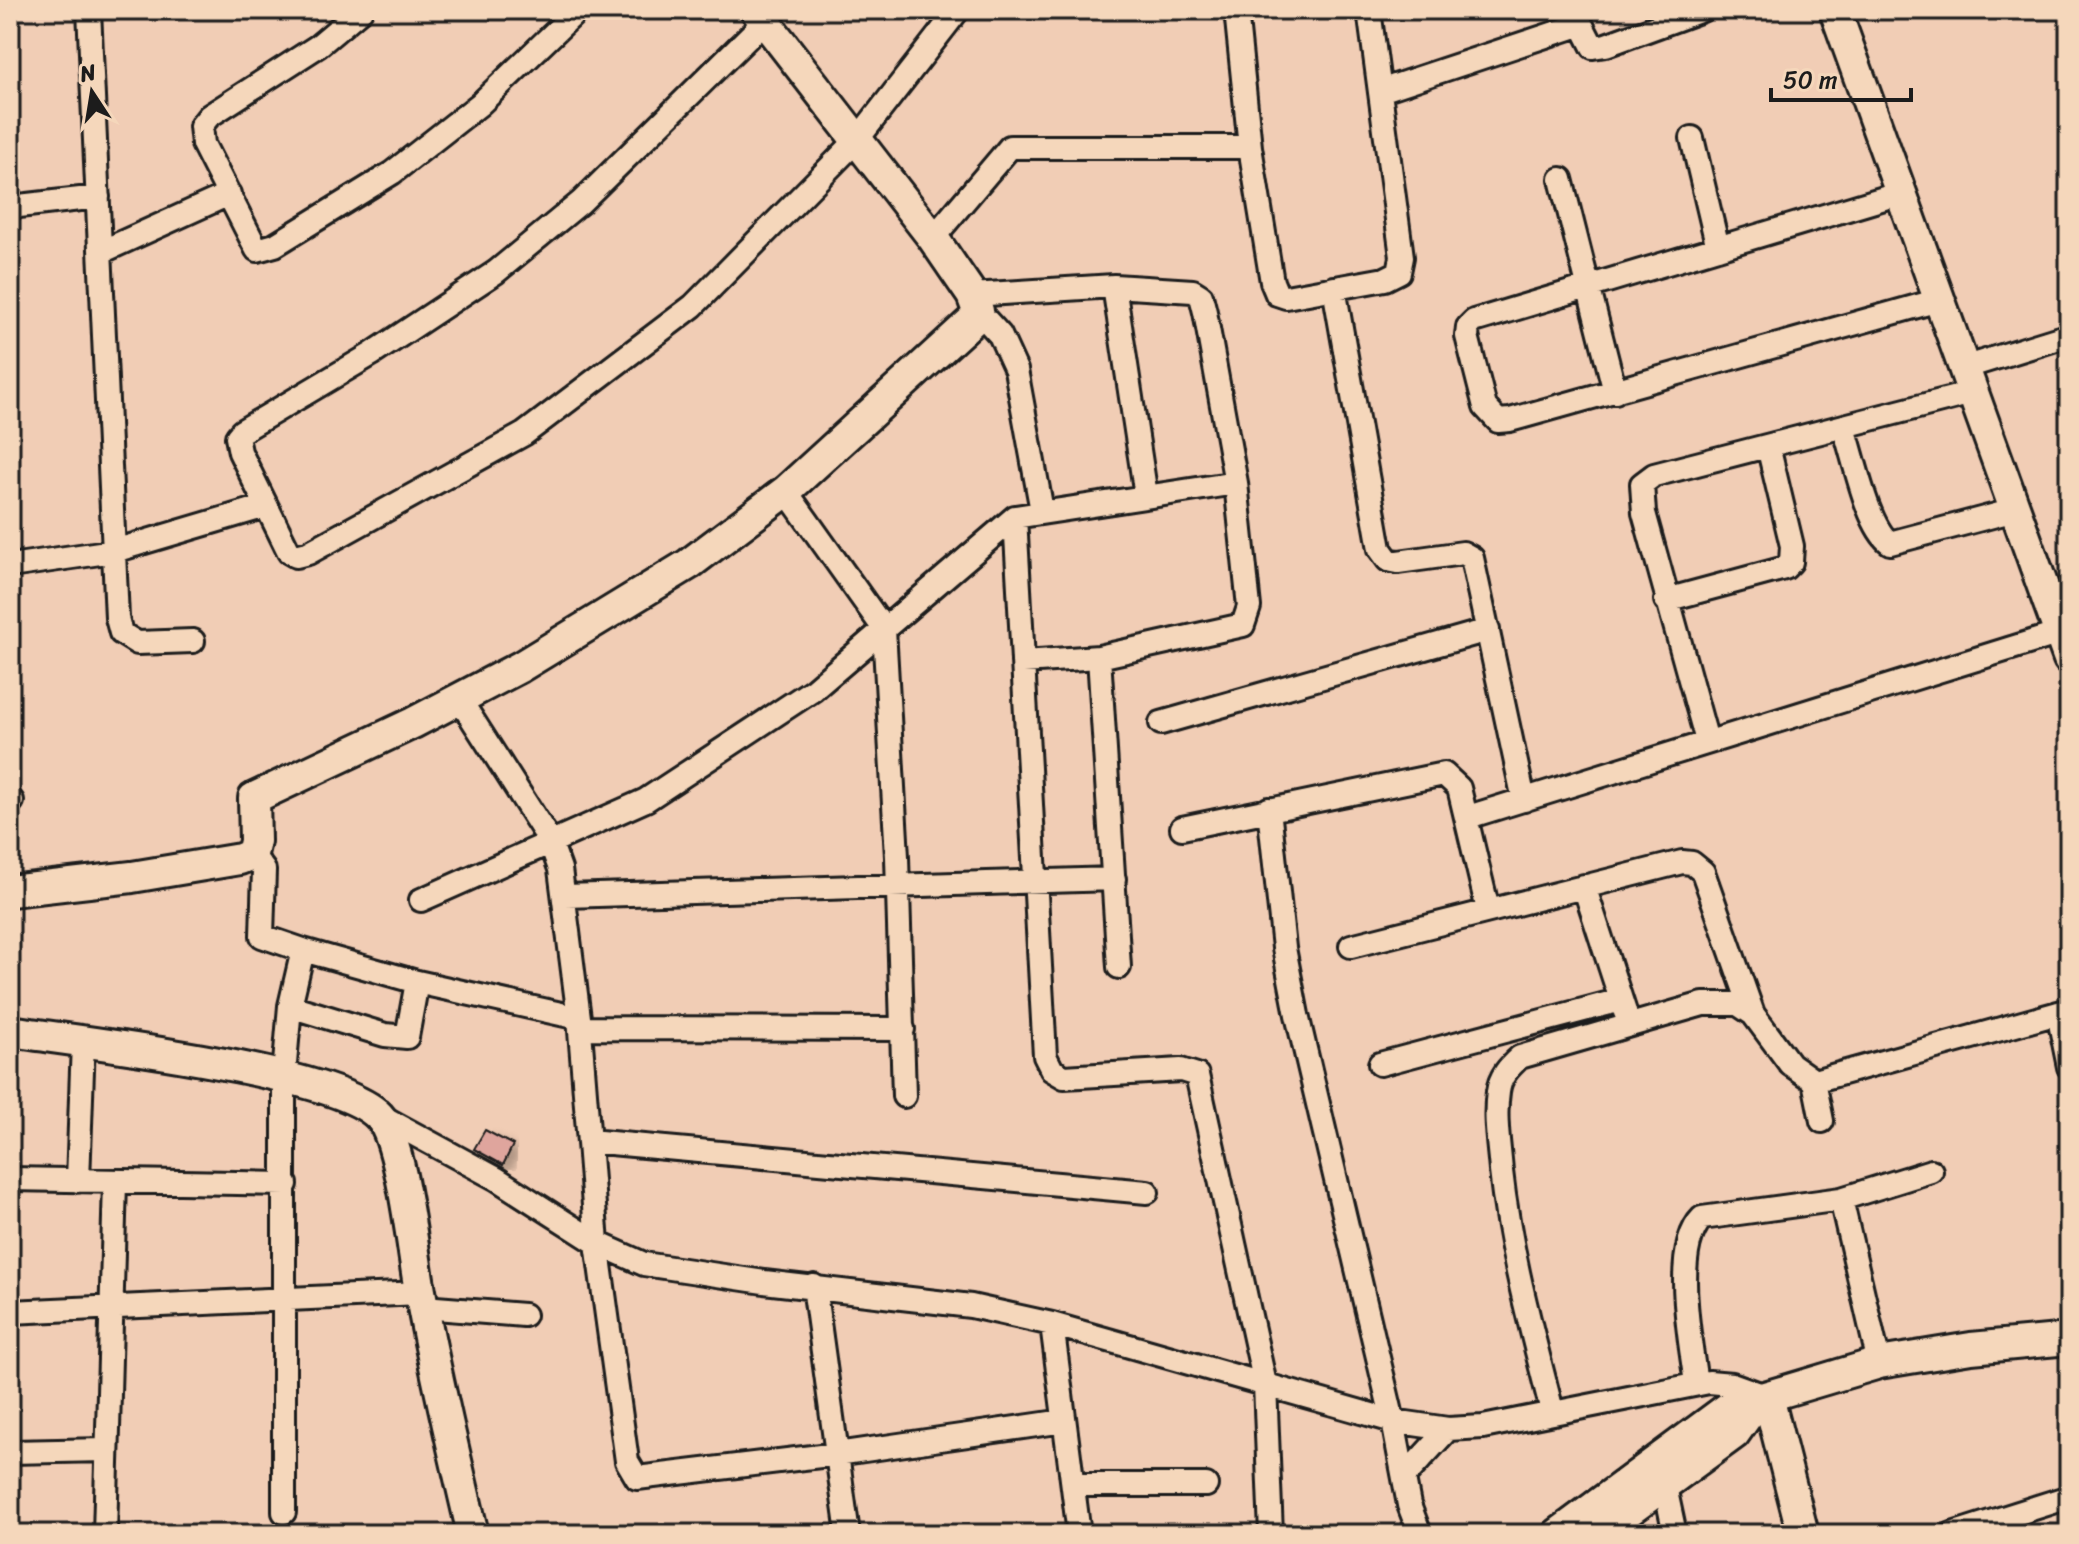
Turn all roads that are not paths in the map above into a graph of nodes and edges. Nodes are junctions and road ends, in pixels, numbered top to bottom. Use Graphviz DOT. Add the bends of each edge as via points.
graph roads {
  1 [pos="361,10"];
  2 [pos="578,10"];
  3 [pos="958,10"];
  4 [pos="1236,10"];
  5 [pos="1369,10"];
  6 [pos="1702,10"];
  7 [pos="1835,10"];
  8 [pos="95,13"];
  9 [pos="766,14"];
  10 [pos="1576,18"];
  11 [pos="1380,91"];
  12 [pos="1692,138"];
  13 [pos="857,140"];
  14 [pos="1250,147"];
  15 [pos="1561,179"];
  16 [pos="1901,193"];
  17 [pos="229,194"];
  18 [pos="98,197"];
  19 [pos="10,207"];
  20 [pos="933,238"];
  21 [pos="1718,248"];
  22 [pos="101,252"];
  23 [pos="1114,286"];
  24 [pos="1588,286"];
  25 [pos="1334,288"];
  26 [pos="1939,300"];
  27 [pos="975,303"];
  28 [pos="2069,335"];
  29 [pos="1968,381"];
  30 [pos="1615,392"];
  31 [pos="1844,428"];
  32 [pos="1768,446"];
  33 [pos="1236,483"];
  34 [pos="786,491"];
  35 [pos="1146,496"];
  36 [pos="266,506"];
  37 [pos="2015,510"];
  38 [pos="1042,511"];
  39 [pos="1015,517"];
  40 [pos="114,551"];
  41 [pos="10,566"];
  42 [pos="1666,600"];
  43 [pos="2063,628"];
  44 [pos="884,629"];
  45 [pos="1488,630"];
  46 [pos="193,641"];
  47 [pos="1099,657"];
  48 [pos="1023,662"];
  49 [pos="460,700"];
  50 [pos="1161,723"];
  51 [pos="1707,741"];
  52 [pos="1524,800"];
  53 [pos="1269,809"];
  54 [pos="1468,817"];
  55 [pos="1182,828"];
  56 [pos="550,841"];
  57 [pos="252,854"];
  58 [pos="1114,879"];
  59 [pos="1036,883"];
  60 [pos="1584,886"];
  61 [pos="898,888"];
  62 [pos="10,891"];
  63 [pos="566,896"];
  64 [pos="421,900"];
  65 [pos="1488,910"];
  66 [pos="1351,946"];
  67 [pos="303,950"];
  68 [pos="1119,967"];
  69 [pos="417,982"];
  70 [pos="1621,1000"];
  71 [pos="290,1006"];
  72 [pos="2064,1012"];
  73 [pos="1753,1014"];
  74 [pos="580,1023"];
  75 [pos="1630,1024"];
  76 [pos="903,1029"];
  77 [pos="10,1031"];
  78 [pos="83,1042"];
  79 [pos="1380,1064"];
  80 [pos="2069,1067"];
  81 [pos="284,1075"];
  82 [pos="1814,1081"];
  83 [pos="904,1096"];
  84 [pos="379,1115"];
  85 [pos="1822,1121"];
  86 [pos="589,1141"];
  87 [pos="1931,1171"];
  88 [pos="10,1179"];
  89 [pos="78,1181"];
  90 [pos="115,1182"];
  91 [pos="286,1184"];
  92 [pos="1147,1192"];
  93 [pos="1841,1199"];
  94 [pos="597,1243"];
  95 [pos="814,1286"];
  96 [pos="422,1300"];
  97 [pos="286,1301"];
  98 [pos="110,1308"];
  99 [pos="10,1312"];
  100 [pos="524,1315"];
  101 [pos="1052,1324"];
  102 [pos="2069,1339"];
  103 [pos="1879,1363"];
  104 [pos="1265,1384"];
  105 [pos="1696,1384"];
  106 [pos="1763,1398"];
  107 [pos="1552,1411"];
  108 [pos="1064,1421"];
  109 [pos="1393,1421"];
  110 [pos="1448,1429"];
  111 [pos="105,1450"];
  112 [pos="10,1452"];
  113 [pos="837,1454"];
  114 [pos="1404,1477"];
  115 [pos="1664,1482"];
  116 [pos="1073,1485"];
  117 [pos="1206,1485"];
  118 [pos="2069,1497"];
  119 [pos="284,1512"];
  120 [pos="1992,1528"];
  121 [pos="105,1534"];
  122 [pos="473,1534"];
  123 [pos="848,1534"];
  124 [pos="1079,1534"];
  125 [pos="1271,1534"];
  126 [pos="1420,1534"];
  127 [pos="1558,1534"];
  128 [pos="1597,1534"];
  129 [pos="1675,1534"];
  130 [pos="1803,1534"];
  131 [pos="1952,1534"];
  1 -- 17 [label="street" via="201,126 203,144"];
  2 -- 17 [label="street" via="480,104 392,173 275,245 257,250 252,246"];
  3 -- 13 [label="street"];
  4 -- 14 [label="street"];
  5 -- 11 [label="street"];
  6 -- 10 [label="street" via="1593,47"];
  7 -- 16 [label="street"];
  8 -- 18 [label="street"];
  9 -- 13 [label="street"];
  9 -- 36 [label="street" via="581,202 496,272 242,431 237,444"];
  10 -- 11 [label="street"];
  11 -- 25 [label="street" via="1402,257 1399,272"];
  12 -- 21 [label="street"];
  13 -- 20 [label="street"];
  13 -- 36 [label="street" via="693,306 524,434 308,553 289,552"];
  14 -- 20 [label="street" via="1010,147"];
  14 -- 25 [label="street" via="1274,289 1286,297"];
  15 -- 24 [label="street"];
  16 -- 21 [label="street"];
  16 -- 26 [label="street"];
  17 -- 22 [label="street"];
  18 -- 19 [label="street"];
  18 -- 22 [label="street"];
  20 -- 27 [label="street"];
  21 -- 24 [label="street"];
  22 -- 40 [label="street"];
  23 -- 27 [label="street"];
  23 -- 33 [label="street" via="1182,288 1201,296"];
  23 -- 35 [label="street"];
  24 -- 30 [label="street"];
  24 -- 30 [label="street" via="1468,327 1481,393 1498,421"];
  25 -- 45 [label="street" via="1383,556 1398,562 1463,553 1472,558"];
  26 -- 29 [label="street"];
  26 -- 30 [label="street"];
  27 -- 34 [label="street" via="973,320"];
  27 -- 38 [label="street" via="1000,335 1016,370"];
  28 -- 29 [label="street"];
  29 -- 31 [label="street"];
  29 -- 37 [label="street"];
  31 -- 32 [label="street"];
  31 -- 37 [label="street" via="1874,522 1890,543"];
  32 -- 42 [label="street" via="1792,546 1791,562"];
  32 -- 42 [label="street" via="1654,475 1642,484"];
  33 -- 35 [label="street"];
  33 -- 47 [label="street" via="1249,607 1243,625"];
  34 -- 44 [label="street"];
  34 -- 49 [label="street" via="689,564"];
  35 -- 38 [label="street"];
  36 -- 40 [label="street"];
  37 -- 43 [label="street"];
  38 -- 39 [label="street"];
  39 -- 44 [label="street"];
  39 -- 48 [label="street"];
  40 -- 41 [label="street"];
  40 -- 46 [label="street" via="121,633 137,643"];
  42 -- 51 [label="street"];
  43 -- 51 [label="street"];
  44 -- 56 [label="street" via="813,690 646,800"];
  44 -- 61 [label="street"];
  45 -- 50 [label="street"];
  45 -- 52 [label="street"];
  47 -- 48 [label="street"];
  47 -- 58 [label="street"];
  48 -- 59 [label="street"];
  49 -- 56 [label="street"];
  49 -- 57 [label="street" via="254,798"];
  51 -- 52 [label="street"];
  52 -- 54 [label="street"];
  53 -- 54 [label="street" via="1444,774 1459,788"];
  53 -- 55 [label="street"];
  53 -- 109 [label="street" via="1297,1015"];
  54 -- 65 [label="street"];
  56 -- 63 [label="street"];
  56 -- 64 [label="street"];
  57 -- 62 [label="street" via="132,877"];
  57 -- 67 [label="street" via="264,870 262,936"];
  58 -- 59 [label="street"];
  58 -- 68 [label="street"];
  59 -- 61 [label="street"];
  59 -- 104 [label="street" via="1043,1042 1052,1070 1064,1077 1181,1070 1197,1075"];
  60 -- 65 [label="street"];
  60 -- 70 [label="street"];
  60 -- 73 [label="street" via="1682,862 1699,866"];
  61 -- 63 [label="street"];
  61 -- 76 [label="street"];
  63 -- 74 [label="street"];
  65 -- 66 [label="street"];
  67 -- 69 [label="street"];
  67 -- 71 [label="street"];
  69 -- 71 [label="street" via="407,1037"];
  69 -- 74 [label="street"];
  70 -- 75 [label="street"];
  70 -- 79 [label="street"];
  71 -- 81 [label="street"];
  72 -- 80 [label="street"];
  72 -- 82 [label="street"];
  73 -- 75 [label="street" via="1738,1004 1703,1004"];
  73 -- 82 [label="street" via="1790,1064"];
  74 -- 76 [label="street"];
  74 -- 86 [label="street"];
  75 -- 107 [label="street" via="1520,1057 1504,1071 1498,1090 1496,1125 1514,1260"];
  76 -- 83 [label="street"];
  77 -- 78 [label="street"];
  78 -- 81 [label="street"];
  78 -- 89 [label="street"];
  81 -- 84 [label="street" via="352,1099"];
  81 -- 91 [label="street"];
  82 -- 85 [label="street"];
  84 -- 94 [label="street" via="497,1179"];
  84 -- 96 [label="street" via="393,1139"];
  86 -- 92 [label="street"];
  86 -- 94 [label="street"];
  87 -- 93 [label="street"];
  88 -- 89 [label="street"];
  89 -- 90 [label="street"];
  90 -- 91 [label="street"];
  90 -- 98 [label="street"];
  91 -- 97 [label="street"];
  93 -- 103 [label="street"];
  93 -- 105 [label="street" via="1714,1216 1696,1224 1686,1260"];
  94 -- 95 [label="street" via="644,1264"];
  94 -- 113 [label="street" via="627,1461 637,1478"];
  95 -- 101 [label="street" via="971,1306"];
  95 -- 113 [label="street"];
  96 -- 97 [label="street"];
  96 -- 100 [label="street"];
  96 -- 122 [label="street"];
  97 -- 98 [label="street"];
  97 -- 119 [label="street"];
  98 -- 99 [label="street"];
  98 -- 111 [label="street"];
  101 -- 104 [label="street"];
  101 -- 108 [label="street"];
  102 -- 103 [label="street"];
  103 -- 106 [label="street"];
  104 -- 109 [label="street"];
  104 -- 125 [label="street"];
  105 -- 106 [label="street" via="1732,1384"];
  105 -- 107 [label="street"];
  106 -- 115 [label="street" via="1734,1434"];
  106 -- 127 [label="street" via="1717,1414"];
  106 -- 130 [label="street"];
  107 -- 110 [label="street"];
  108 -- 113 [label="street"];
  108 -- 116 [label="street"];
  109 -- 110 [label="street"];
  109 -- 114 [label="street"];
  110 -- 114 [label="street"];
  111 -- 112 [label="street"];
  111 -- 121 [label="street"];
  113 -- 123 [label="street"];
  114 -- 126 [label="street"];
  115 -- 128 [label="street"];
  115 -- 129 [label="street"];
  116 -- 117 [label="street"];
  116 -- 124 [label="street"];
  118 -- 120 [label="street"];
  120 -- 131 [label="street"];
}
